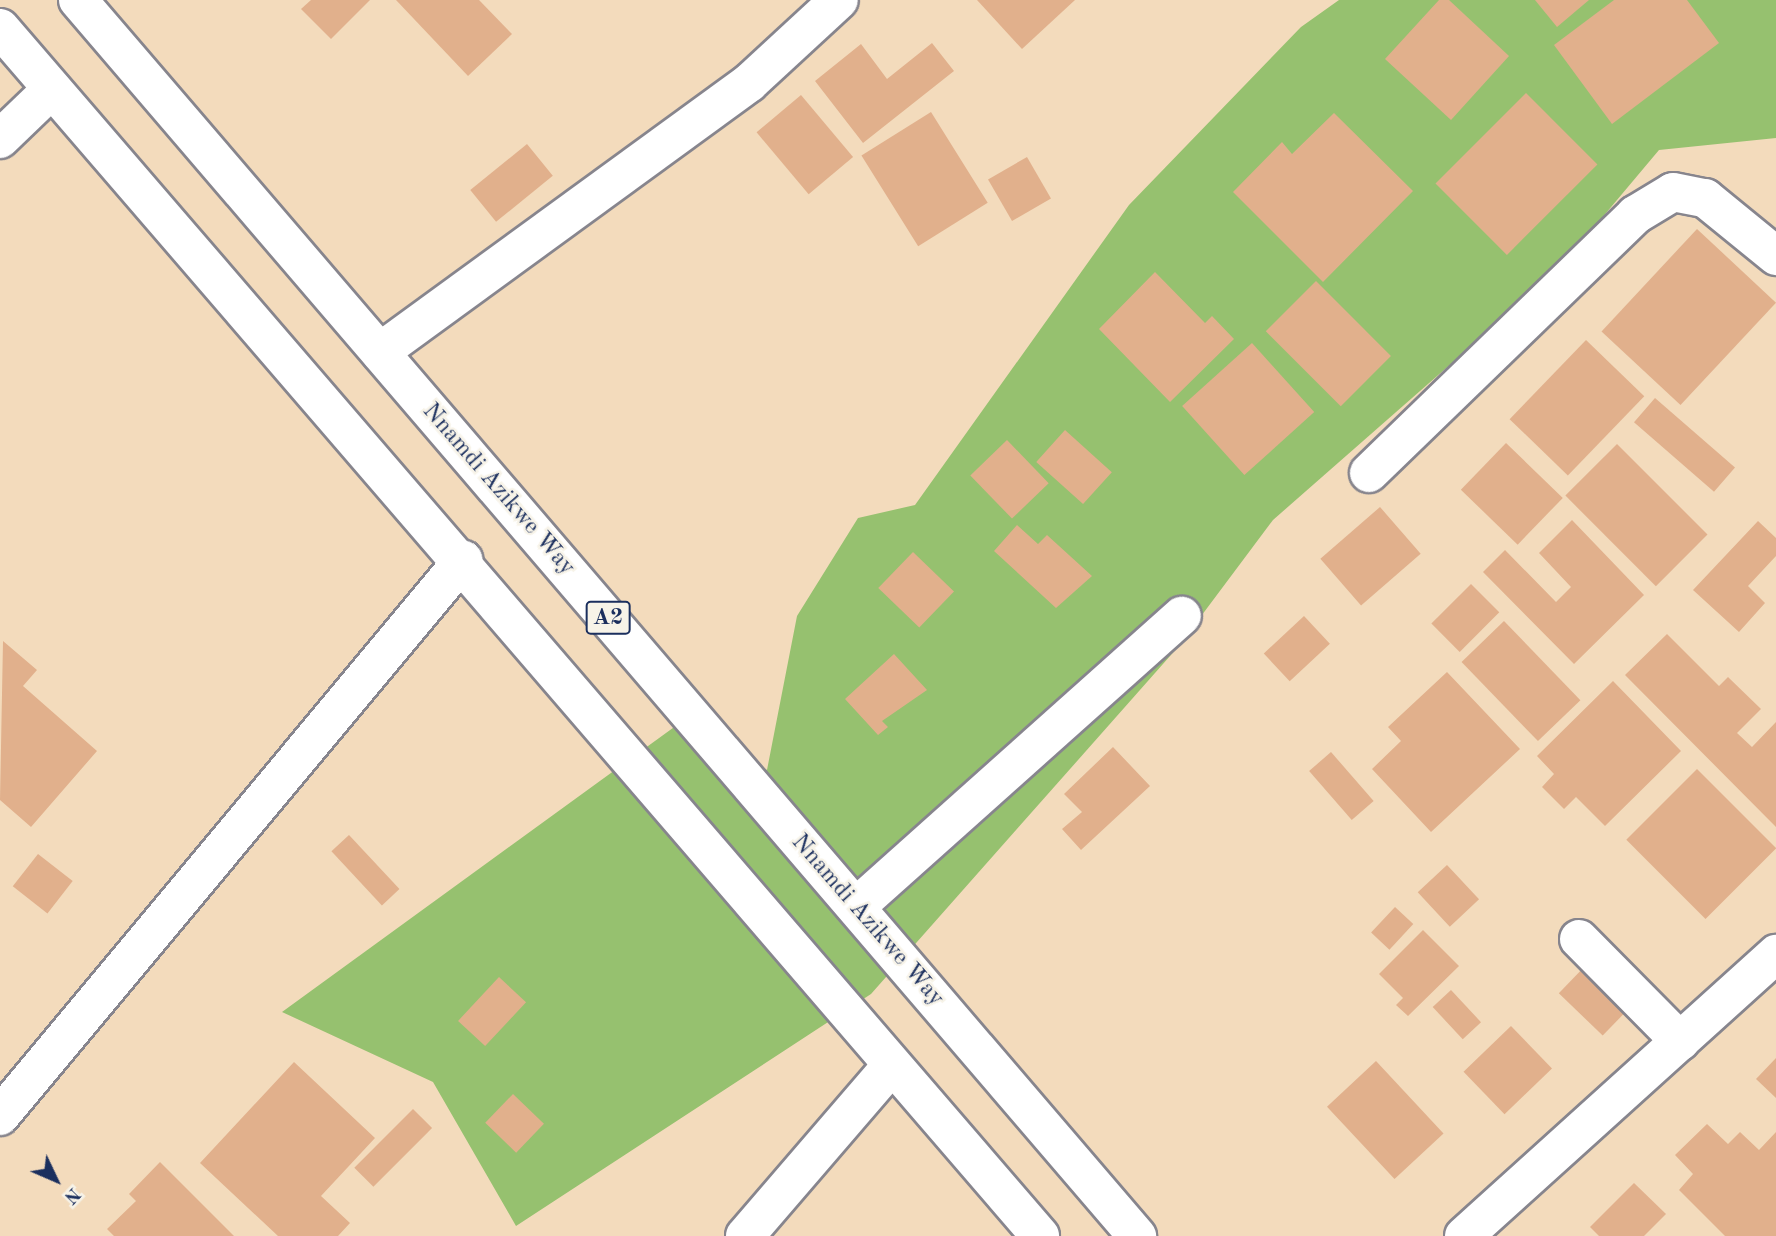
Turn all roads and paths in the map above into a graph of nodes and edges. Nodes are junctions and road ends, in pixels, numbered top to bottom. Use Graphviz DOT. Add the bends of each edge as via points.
graph roads {
  1 [pos="78,0"];
  2 [pos="839,0"];
  3 [pos="0,28"];
  4 [pos="52,89"];
  5 [pos="0,139"];
  6 [pos="1776,256"];
  7 [pos="380,352"];
  8 [pos="1369,473"];
  9 [pos="463,560"];
  10 [pos="1182,616"];
  11 [pos="856,907"];
  12 [pos="1579,939"];
  13 [pos="1776,954"];
  14 [pos="1680,1041"];
  15 [pos="892,1065"];
  16 [pos="0,1116"];
  17 [pos="745,1236"];
  18 [pos="1040,1236"];
  19 [pos="1137,1236"];
  20 [pos="1464,1236"];
  1 -- 7 [label="main road, Nnamdi Azikwe Way / A2"];
  2 -- 7 [label="main road" via="749,83"];
  3 -- 4 [label="main road"];
  4 -- 5 [label="main road"];
  4 -- 9 [label="main road"];
  6 -- 8 [label="main road" via="1705,198 1673,192 1635,215"];
  7 -- 11 [label="main road, Nnamdi Azikwe Way / A2"];
  9 -- 15 [label="main road"];
  9 -- 16 [label="main road"];
  10 -- 11 [label="main road"];
  11 -- 19 [label="main road, Nnamdi Azikwe Way / A2"];
  12 -- 14 [label="main road"];
  13 -- 14 [label="main road"];
  14 -- 20 [label="main road"];
  15 -- 17 [label="main road"];
  15 -- 18 [label="main road"];
}
